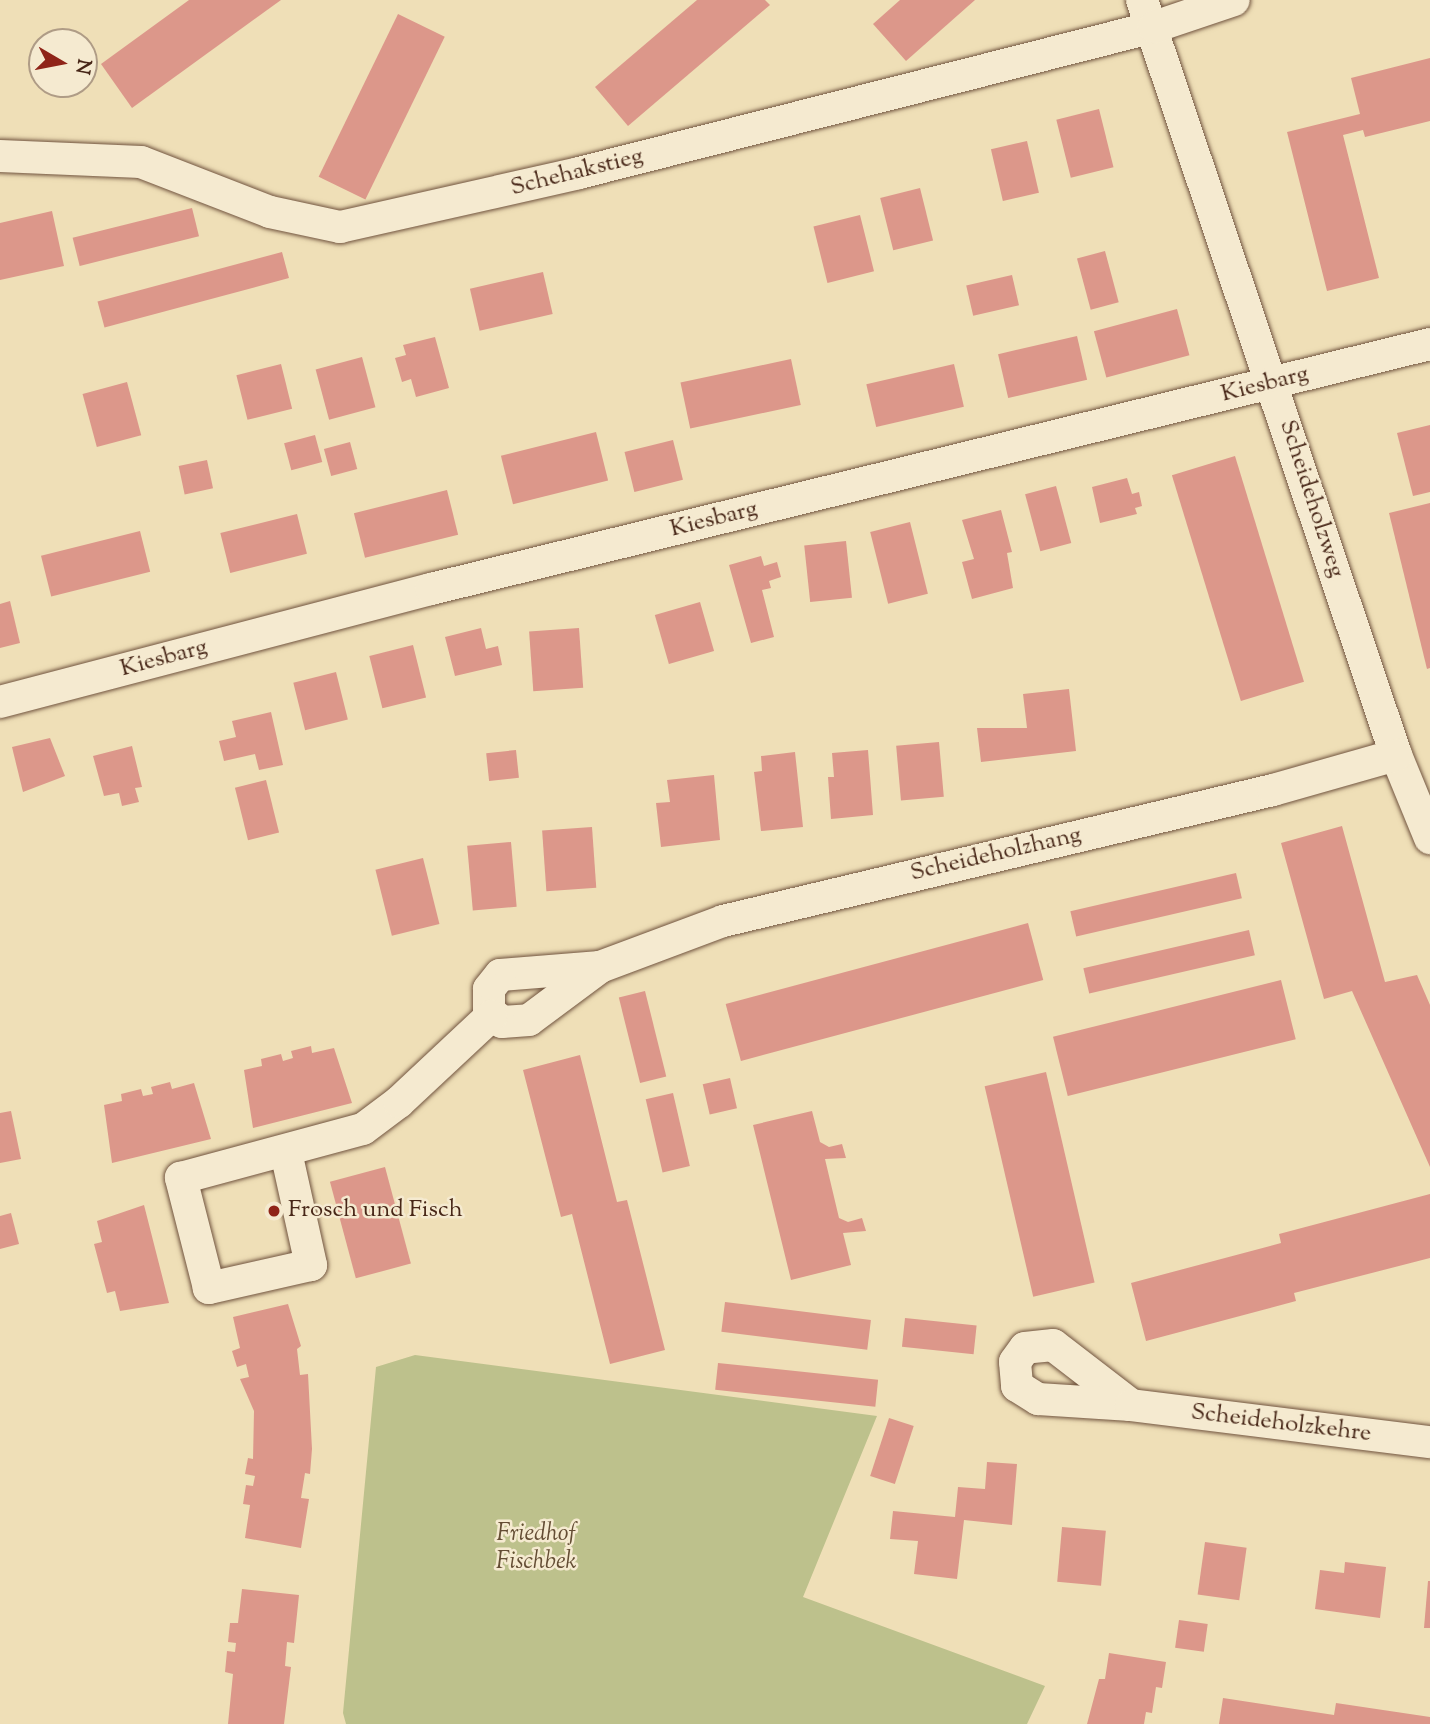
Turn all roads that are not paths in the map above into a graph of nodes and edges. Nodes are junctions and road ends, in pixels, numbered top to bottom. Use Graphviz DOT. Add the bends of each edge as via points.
graph roads {
  1 [pos="1234,0"];
  2 [pos="1148,13"];
  3 [pos="0,156"];
  4 [pos="1430,344"];
  5 [pos="1273,384"];
  6 [pos="0,702"];
  7 [pos="1396,755"];
  8 [pos="1430,838"];
  9 [pos="600,967"];
  10 [pos="491,1016"];
  11 [pos="286,1152"];
  12 [pos="1131,1405"];
  13 [pos="1430,1442"];
  1 -- 2 [label="street, Schehakstieg"];
  2 -- 3 [label="street, Schehakstieg" via="579,173 340,228 270,212 141,162"];
  2 -- 5 [label="street, Scheideholzweg"];
  4 -- 5 [label="street, Kiesbarg"];
  5 -- 6 [label="street, Kiesbarg" via="431,589"];
  5 -- 7 [label="street, Scheideholzweg"];
  7 -- 8 [label="street, Scheideholzweg"];
  7 -- 9 [label="street, Scheideholzhang" via="1273,790 781,905 675,935"];
  9 -- 10 [label="street, Scheideholzhang" via="528,1020 511,1024"];
  9 -- 10 [label="street, Scheideholzhang" via="500,975 487,997"];
  10 -- 11 [label="street" via="382,1116 342,1138"];
  11 -- 11 [label="street" via="311,1265 209,1288 181,1178"];
  12 -- 13 [label="street, Scheideholzkehre"];
}
